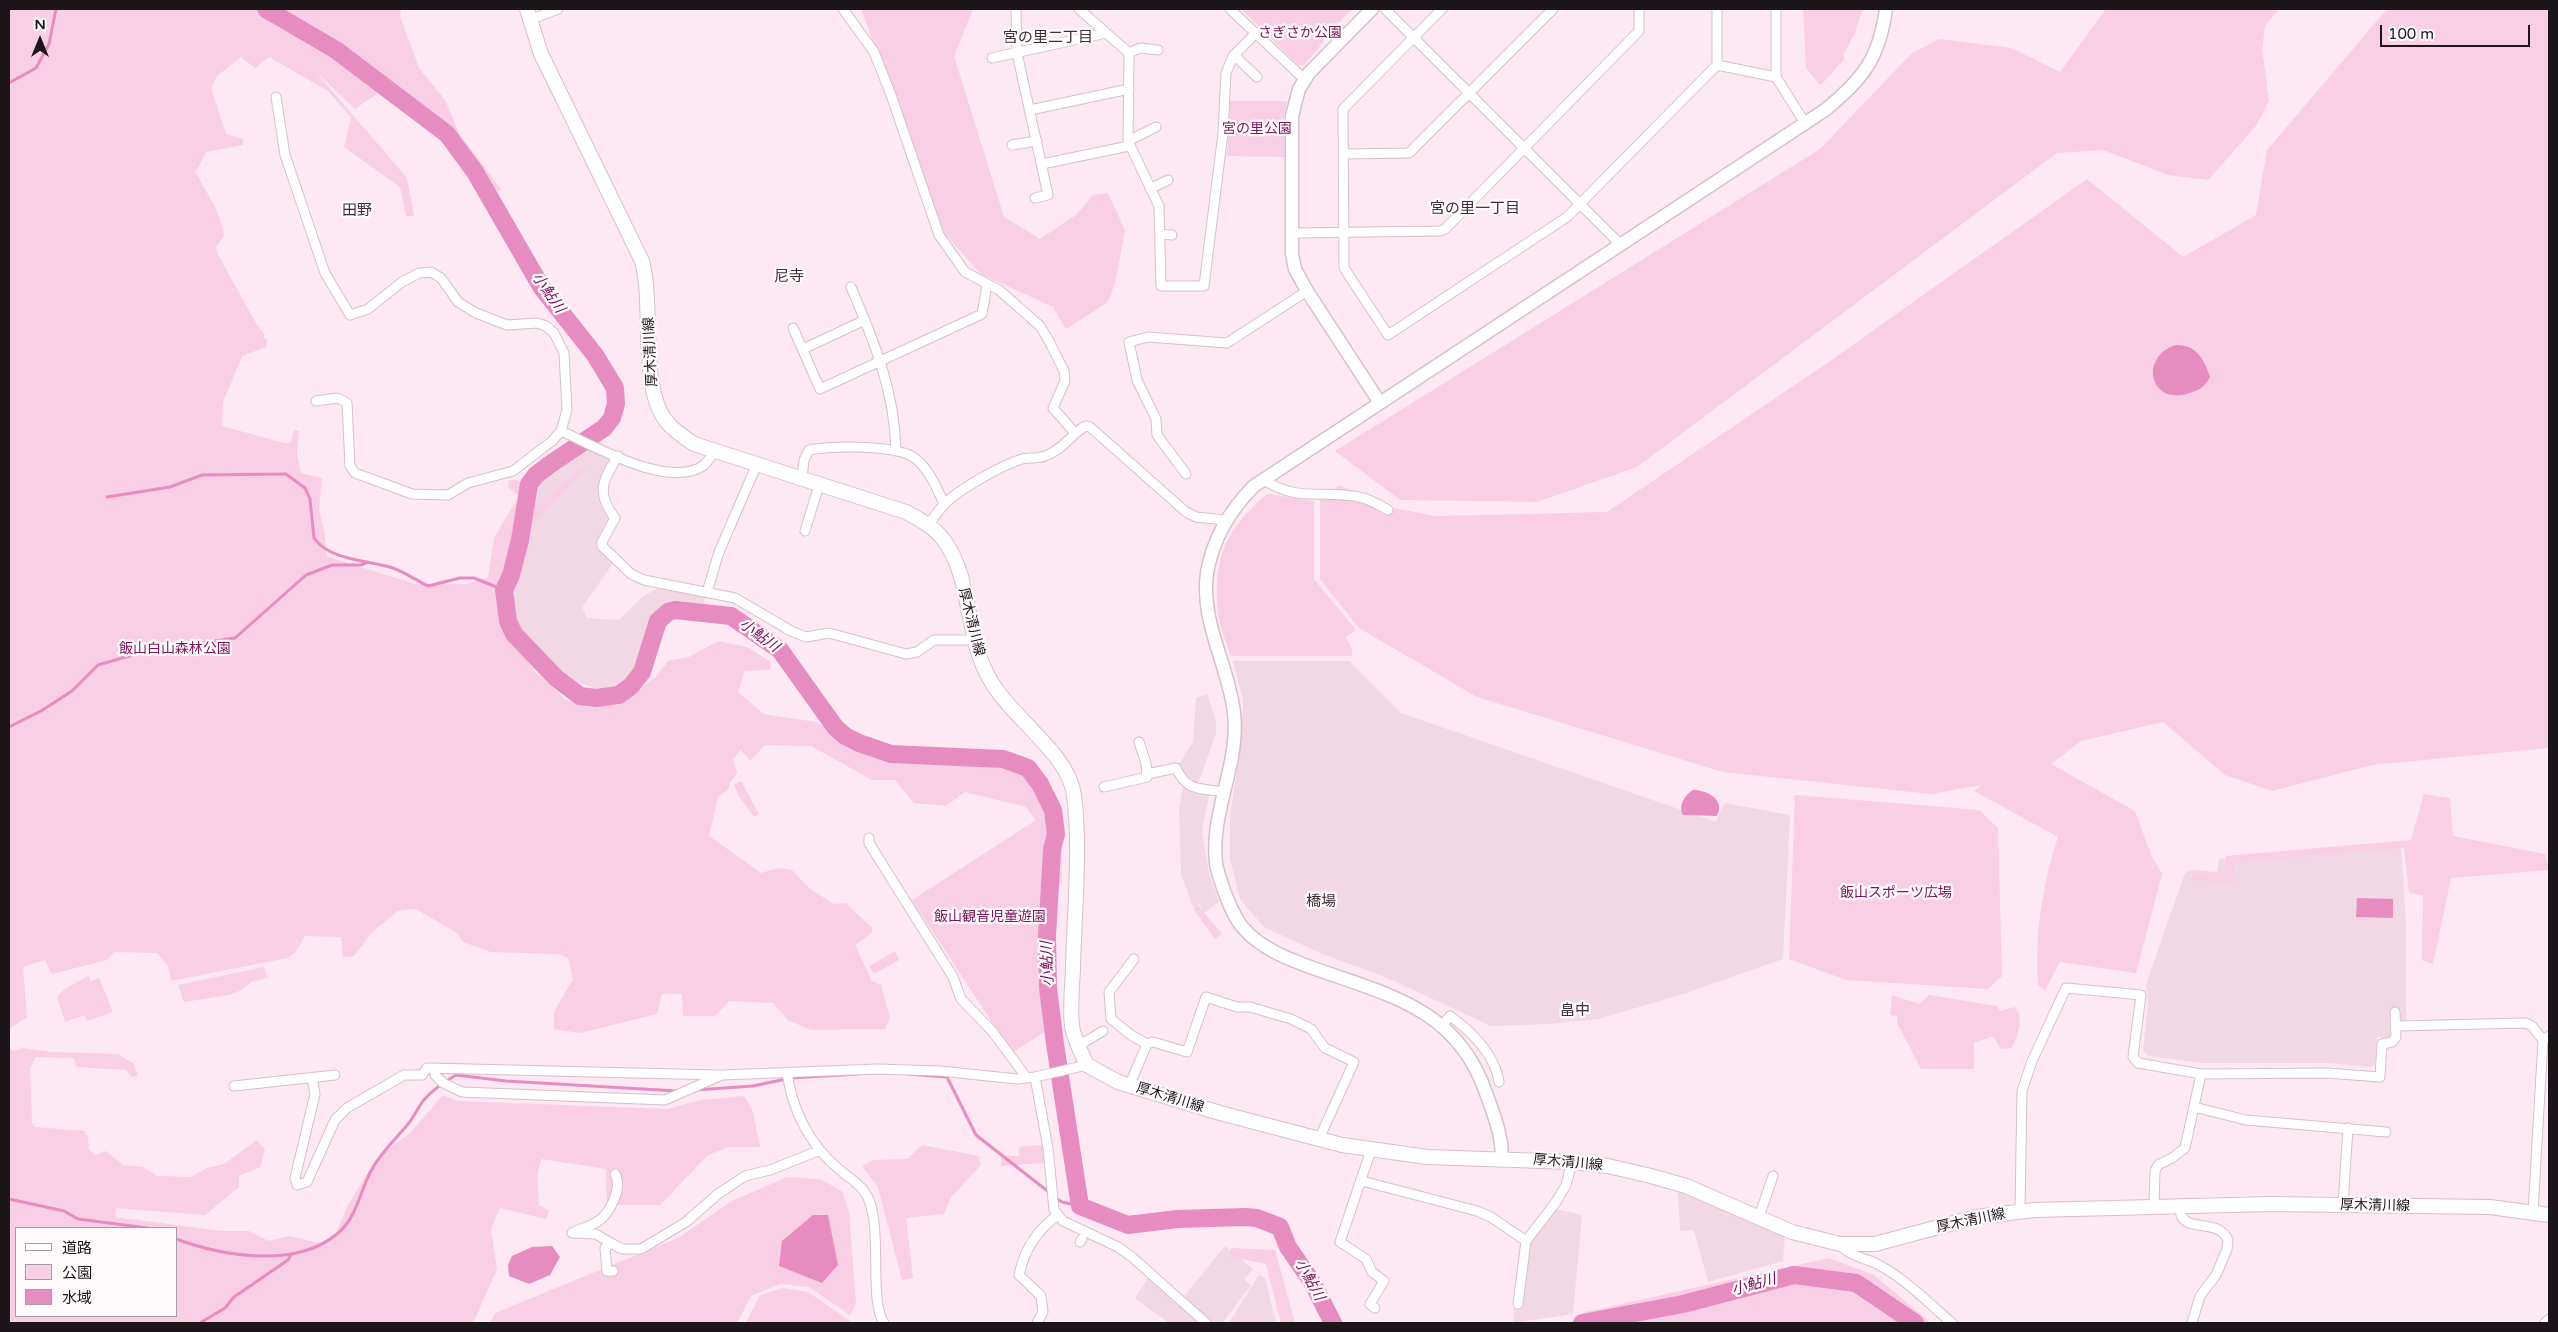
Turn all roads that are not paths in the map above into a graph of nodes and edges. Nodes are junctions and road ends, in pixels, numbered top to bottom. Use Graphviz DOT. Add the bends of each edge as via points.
graph roads {
  1 [pos="558,9"];
  2 [pos="843,9"];
  3 [pos="1016,9"];
  4 [pos="1230,9"];
  5 [pos="1372,9"];
  6 [pos="1385,9"];
  7 [pos="1442,9"];
  8 [pos="1553,9"];
  9 [pos="1639,9"];
  10 [pos="1717,9"];
  11 [pos="1776,9"];
  12 [pos="1886,9"];
  13 [pos="1084,10"];
  14 [pos="529,15"];
  15 [pos="1106,33"];
  16 [pos="1256,33"];
  17 [pos="1414,38"];
  18 [pos="1158,50"];
  19 [pos="1017,53"];
  20 [pos="1129,53"];
  21 [pos="1234,55"];
  22 [pos="992,58"];
  23 [pos="1717,65"];
  24 [pos="1776,77"];
  25 [pos="1257,78"];
  26 [pos="1304,79"];
  27 [pos="1129,89"];
  28 [pos="1469,92"];
  29 [pos="276,97"];
  30 [pos="1030,110"];
  31 [pos="1806,123"];
  32 [pos="1156,127"];
  33 [pos="1036,141"];
  34 [pos="1129,143"];
  35 [pos="1012,146"];
  36 [pos="1524,149"];
  37 [pos="1344,154"];
  38 [pos="1042,164"];
  39 [pos="1168,180"];
  40 [pos="1150,189"];
  41 [pos="1035,198"];
  42 [pos="1580,203"];
  43 [pos="1293,232"];
  44 [pos="1344,232"];
  45 [pos="1160,234"];
  46 [pos="1172,235"];
  47 [pos="1620,244"];
  48 [pos="987,285"];
  49 [pos="851,287"];
  50 [pos="1306,291"];
  51 [pos="865,320"];
  52 [pos="793,328"];
  53 [pos="803,348"];
  54 [pos="881,361"];
  55 [pos="316,401"];
  56 [pos="1380,403"];
  57 [pos="564,432"];
  58 [pos="1075,433"];
  59 [pos="715,451"];
  60 [pos="896,451"];
  61 [pos="616,456"];
  62 [pos="757,464"];
  63 [pos="1186,474"];
  64 [pos="802,478"];
  65 [pos="1264,480"];
  66 [pos="819,485"];
  67 [pos="944,504"];
  68 [pos="1388,510"];
  69 [pos="1225,520"];
  70 [pos="928,526"];
  71 [pos="805,531"];
  72 [pos="707,592"];
  73 [pos="974,640"];
  74 [pos="1139,742"];
  75 [pos="1147,774"];
  76 [pos="1104,787"];
  77 [pos="1224,792"];
  78 [pos="869,838"];
  79 [pos="1134,959"];
  80 [pos="2395,1012"];
  81 [pos="1442,1026"];
  82 [pos="2396,1026"];
  83 [pos="1103,1031"];
  84 [pos="2546,1038"];
  85 [pos="1147,1044"];
  86 [pos="1078,1046"];
  87 [pos="1081,1066"];
  88 [pos="436,1068"];
  89 [pos="787,1072"];
  90 [pos="2200,1074"];
  91 [pos="335,1075"];
  92 [pos="722,1075"];
  93 [pos="1034,1077"];
  94 [pos="312,1078"];
  95 [pos="1498,1082"];
  96 [pos="234,1086"];
  97 [pos="1129,1086"];
  98 [pos="2194,1107"];
  99 [pos="2348,1128"];
  100 [pos="2386,1132"];
  101 [pos="1319,1139"];
  102 [pos="818,1150"];
  103 [pos="1371,1150"];
  104 [pos="1502,1158"];
  105 [pos="1572,1162"];
  106 [pos="615,1174"];
  107 [pos="1773,1176"];
  108 [pos="1362,1181"];
  109 [pos="2154,1205"];
  110 [pos="2180,1205"];
  111 [pos="2343,1205"];
  112 [pos="2020,1210"];
  113 [pos="2533,1212"];
  114 [pos="1058,1215"];
  115 [pos="2549,1215"];
  116 [pos="1759,1217"];
  117 [pos="1526,1241"];
  118 [pos="612,1244"];
  119 [pos="1840,1244"];
  120 [pos="613,1271"];
  121 [pos="1518,1304"];
  122 [pos="1371,1305"];
  123 [pos="2549,1318"];
  124 [pos="884,1323"];
  125 [pos="1037,1323"];
  126 [pos="1206,1323"];
  127 [pos="1952,1323"];
  128 [pos="2192,1323"];
  129 [pos="2545,1323"];
  1 -- 14 [label="street"];
  2 -- 48 [label="street" via="877,61 939,235 965,272"];
  3 -- 19 [label="street"];
  4 -- 16 [label="street"];
  5 -- 26 [label="street"];
  6 -- 17 [label="street"];
  7 -- 17 [label="street"];
  8 -- 28 [label="street"];
  9 -- 36 [label="street" via="1639,31"];
  10 -- 23 [label="street"];
  11 -- 24 [label="street"];
  12 -- 31 [label="street" via="1880,41 1863,75"];
  13 -- 15 [label="street"];
  14 -- 59 [label="main road, 厚木清川線" via="540,54 642,261 648,297 652,388 657,407 678,433 694,444"];
  15 -- 19 [label="street"];
  15 -- 20 [label="street"];
  16 -- 21 [label="street"];
  16 -- 26 [label="street"];
  17 -- 28 [label="street"];
  17 -- 37 [label="street" via="1343,109"];
  18 -- 20 [label="street" via="1140,48"];
  19 -- 22 [label="street"];
  19 -- 30 [label="street"];
  20 -- 27 [label="street"];
  21 -- 25 [label="street"];
  21 -- 45 [label="street" via="1225,79 1223,133 1204,286 1161,286"];
  23 -- 24 [label="street"];
  23 -- 42 [label="street"];
  24 -- 31 [label="street"];
  26 -- 43 [label="street" via="1292,116"];
  27 -- 30 [label="street"];
  27 -- 34 [label="street"];
  28 -- 36 [label="street"];
  28 -- 37 [label="street" via="1409,153"];
  29 -- 57 [label="street" via="285,155 325,273 350,315 368,309 419,273 432,272 442,278 458,302 476,313 507,325 537,323 546,326 554,333 564,353 567,410"];
  30 -- 33 [label="street"];
  31 -- 47 [label="street"];
  32 -- 34 [label="street"];
  33 -- 35 [label="street"];
  33 -- 38 [label="street"];
  34 -- 38 [label="street"];
  34 -- 40 [label="street"];
  36 -- 42 [label="street"];
  36 -- 44 [label="street" via="1440,231"];
  37 -- 44 [label="street"];
  38 -- 41 [label="street" via="1048,195"];
  39 -- 40 [label="street"];
  40 -- 45 [label="street" via="1159,206"];
  42 -- 44 [label="street" via="1567,217 1388,335 1344,268"];
  42 -- 47 [label="street"];
  43 -- 44 [label="street"];
  43 -- 50 [label="street" via="1295,269"];
  45 -- 46 [label="street"];
  47 -- 56 [label="street"];
  48 -- 54 [label="street" via="982,314"];
  48 -- 58 [label="street" via="999,290 1040,326 1049,341 1064,371 1065,381 1053,408"];
  49 -- 51 [label="street"];
  50 -- 56 [label="street"];
  50 -- 63 [label="street" via="1227,343 1128,338 1136,380 1156,419 1157,435 1173,452"];
  51 -- 53 [label="street"];
  51 -- 54 [label="street"];
  52 -- 53 [label="street"];
  53 -- 54 [label="street" via="820,389"];
  54 -- 60 [label="street" via="889,389"];
  55 -- 57 [label="street" via="338,398 347,403 350,466 354,473 412,494 448,496 468,483 513,471"];
  56 -- 65 [label="street"];
  57 -- 61 [label="street"];
  58 -- 67 [label="street" via="1057,450 1045,456 1014,462"];
  58 -- 69 [label="street" via="1085,426 1090,427 1186,512 1196,517"];
  59 -- 61 [label="street" via="703,466 678,474 664,473"];
  59 -- 62 [label="main road, 厚木清川線"];
  60 -- 64 [label="street" via="845,447 810,450 804,460"];
  60 -- 67 [label="street" via="915,458 930,475"];
  61 -- 72 [label="street" via="602,488 605,505 615,518 602,546 630,574 644,580"];
  62 -- 64 [label="main road, 厚木清川線"];
  62 -- 72 [label="street" via="719,552"];
  64 -- 66 [label="main road, 厚木清川線"];
  65 -- 68 [label="street" via="1295,494 1360,497"];
  65 -- 69 [label="street" via="1243,497"];
  66 -- 70 [label="main road, 厚木清川線" via="894,508"];
  66 -- 71 [label="street"];
  67 -- 70 [label="street"];
  69 -- 77 [label="street" via="1213,549 1206,592 1210,624 1234,714"];
  70 -- 73 [label="main road, 厚木清川線" via="942,537 960,574"];
  72 -- 73 [label="street" via="735,598 806,637 829,634 906,654 917,652 934,640"];
  73 -- 86 [label="main road, 厚木清川線" via="978,657 996,692 1058,759 1073,786 1076,826 1072,1026"];
  74 -- 75 [label="street"];
  75 -- 76 [label="street" via="1147,777"];
  75 -- 77 [label="street" via="1176,768 1187,785"];
  77 -- 81 [label="street" via="1216,842 1216,865 1228,902 1242,928 1261,944 1290,960 1401,999"];
  78 -- 93 [label="street" via="869,843 953,977 961,999"];
  79 -- 85 [label="street" via="1109,992 1111,1019"];
  80 -- 82 [label="street"];
  81 -- 95 [label="street" via="1450,1016 1464,1026 1497,1067"];
  81 -- 104 [label="street" via="1458,1043 1483,1084 1498,1128"];
  82 -- 84 [label="street" via="2526,1023"];
  82 -- 90 [label="street" via="2396,1037 2392,1042 2382,1044 2380,1077 2327,1073"];
  83 -- 86 [label="street"];
  84 -- 113 [label="street"];
  85 -- 97 [label="street"];
  85 -- 101 [label="street" via="1153,1042 1187,1052 1206,997 1291,1019 1311,1029 1325,1048 1354,1062"];
  86 -- 87 [label="main road, 厚木清川線"];
  87 -- 93 [label="street"];
  87 -- 97 [label="main road, 厚木清川線"];
  88 -- 92 [label="street"];
  88 -- 92 [label="street" via="435,1075 443,1083 462,1092 665,1100"];
  88 -- 94 [label="street" via="427,1068 422,1075 404,1075 347,1108 335,1120 307,1182 297,1184 294,1178 315,1094"];
  89 -- 92 [label="street"];
  89 -- 93 [label="street" via="940,1071 1017,1079"];
  89 -- 102 [label="street" via="790,1097"];
  90 -- 98 [label="street"];
  90 -- 112 [label="street" via="2138,1064 2133,1057 2140,996 2066,988 2032,1061 2022,1091"];
  91 -- 94 [label="street"];
  93 -- 114 [label="street" via="1048,1148 1051,1193"];
  94 -- 96 [label="street"];
  97 -- 101 [label="main road, 厚木清川線"];
  98 -- 99 [label="street" via="2246,1120"];
  98 -- 109 [label="street" via="2185,1148 2158,1165 2155,1172"];
  99 -- 100 [label="street"];
  99 -- 111 [label="street"];
  101 -- 103 [label="main road, 厚木清川線"];
  102 -- 118 [label="street" via="770,1170 745,1176 686,1222 641,1249 622,1249"];
  102 -- 124 [label="street" via="856,1182 870,1201 876,1235 878,1307"];
  103 -- 104 [label="main road, 厚木清川線" via="1428,1157"];
  103 -- 108 [label="street"];
  104 -- 105 [label="main road, 厚木清川線"];
  105 -- 116 [label="main road, 厚木清川線" via="1608,1166 1660,1178"];
  105 -- 117 [label="street" via="1566,1185"];
  106 -- 118 [label="street" via="618,1189 606,1214 572,1233 596,1234"];
  107 -- 116 [label="street"];
  108 -- 117 [label="street" via="1477,1211"];
  108 -- 122 [label="street" via="1340,1242 1366,1258 1372,1272 1384,1281"];
  109 -- 110 [label="main road, 厚木清川線"];
  109 -- 112 [label="main road, 厚木清川線"];
  110 -- 111 [label="main road, 厚木清川線"];
  110 -- 128 [label="street" via="2186,1221 2218,1228 2226,1235 2227,1249 2216,1275 2200,1296"];
  111 -- 113 [label="main road, 厚木清川線"];
  112 -- 119 [label="main road, 厚木清川線" via="1976,1217 1875,1244"];
  113 -- 115 [label="main road, 厚木清川線"];
  114 -- 125 [label="street" via="1046,1223 1027,1250 1019,1275 1041,1296 1043,1312"];
  114 -- 126 [label="street" via="1076,1229 1125,1252"];
  116 -- 119 [label="main road, 厚木清川線" via="1792,1232"];
  117 -- 121 [label="street"];
  118 -- 120 [label="street" via="605,1248 607,1271"];
  119 -- 127 [label="street" via="1845,1252 1891,1272"];
  123 -- 129 [label="street"];
}
